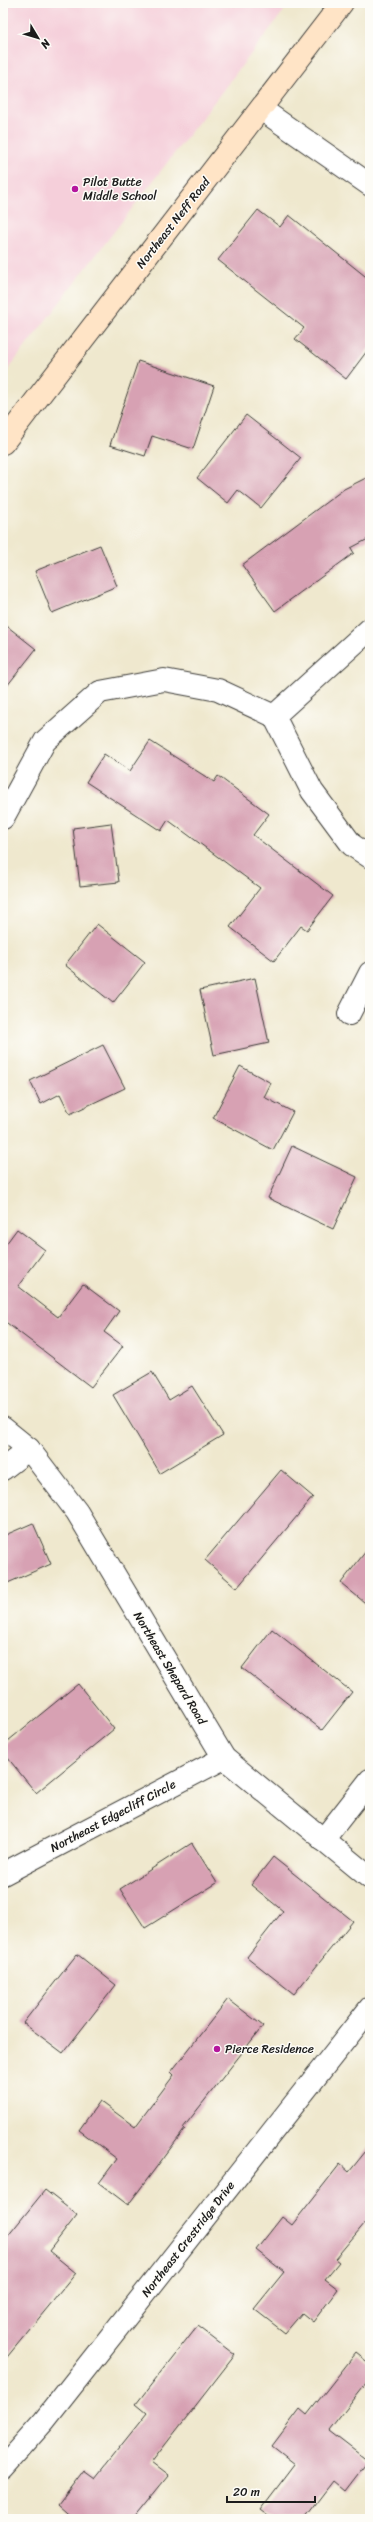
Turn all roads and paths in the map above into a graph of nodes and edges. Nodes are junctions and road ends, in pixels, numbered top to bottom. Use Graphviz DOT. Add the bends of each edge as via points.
graph roads {
  1 [pos="342,3"];
  2 [pos="260,109"];
  3 [pos="370,185"];
  4 [pos="3,443"];
  5 [pos="370,629"];
  6 [pos="274,716"];
  7 [pos="3,818"];
  8 [pos="370,857"];
  9 [pos="370,973"];
  10 [pos="349,1014"];
  11 [pos="3,1428"];
  12 [pos="29,1449"];
  13 [pos="3,1469"];
  14 [pos="224,1758"];
  15 [pos="370,1780"];
  16 [pos="323,1840"];
  17 [pos="3,1874"];
  18 [pos="370,1878"];
  19 [pos="370,2008"];
  20 [pos="3,2467"];
  1 -- 2 [label="main road, Northeast Neff Road"];
  2 -- 3 [label="street"];
  2 -- 4 [label="main road, Northeast Neff Road"];
  5 -- 6 [label="street"];
  6 -- 7 [label="street" via="218,690 164,680 100,692 45,741"];
  6 -- 8 [label="street" via="312,791 352,845"];
  9 -- 10 [label="street"];
  11 -- 12 [label="street, Northeast Shepard Road"];
  12 -- 13 [label="street"];
  12 -- 14 [label="street, Northeast Shepard Road" via="77,1512"];
  14 -- 16 [label="street, Northeast Shepard Road"];
  14 -- 17 [label="street, Northeast Edgecliff Circle"];
  15 -- 16 [label="street"];
  16 -- 18 [label="street, Northeast Shepard Road"];
  19 -- 20 [label="street, Northeast Crestridge Drive" via="44,2421"];
}
